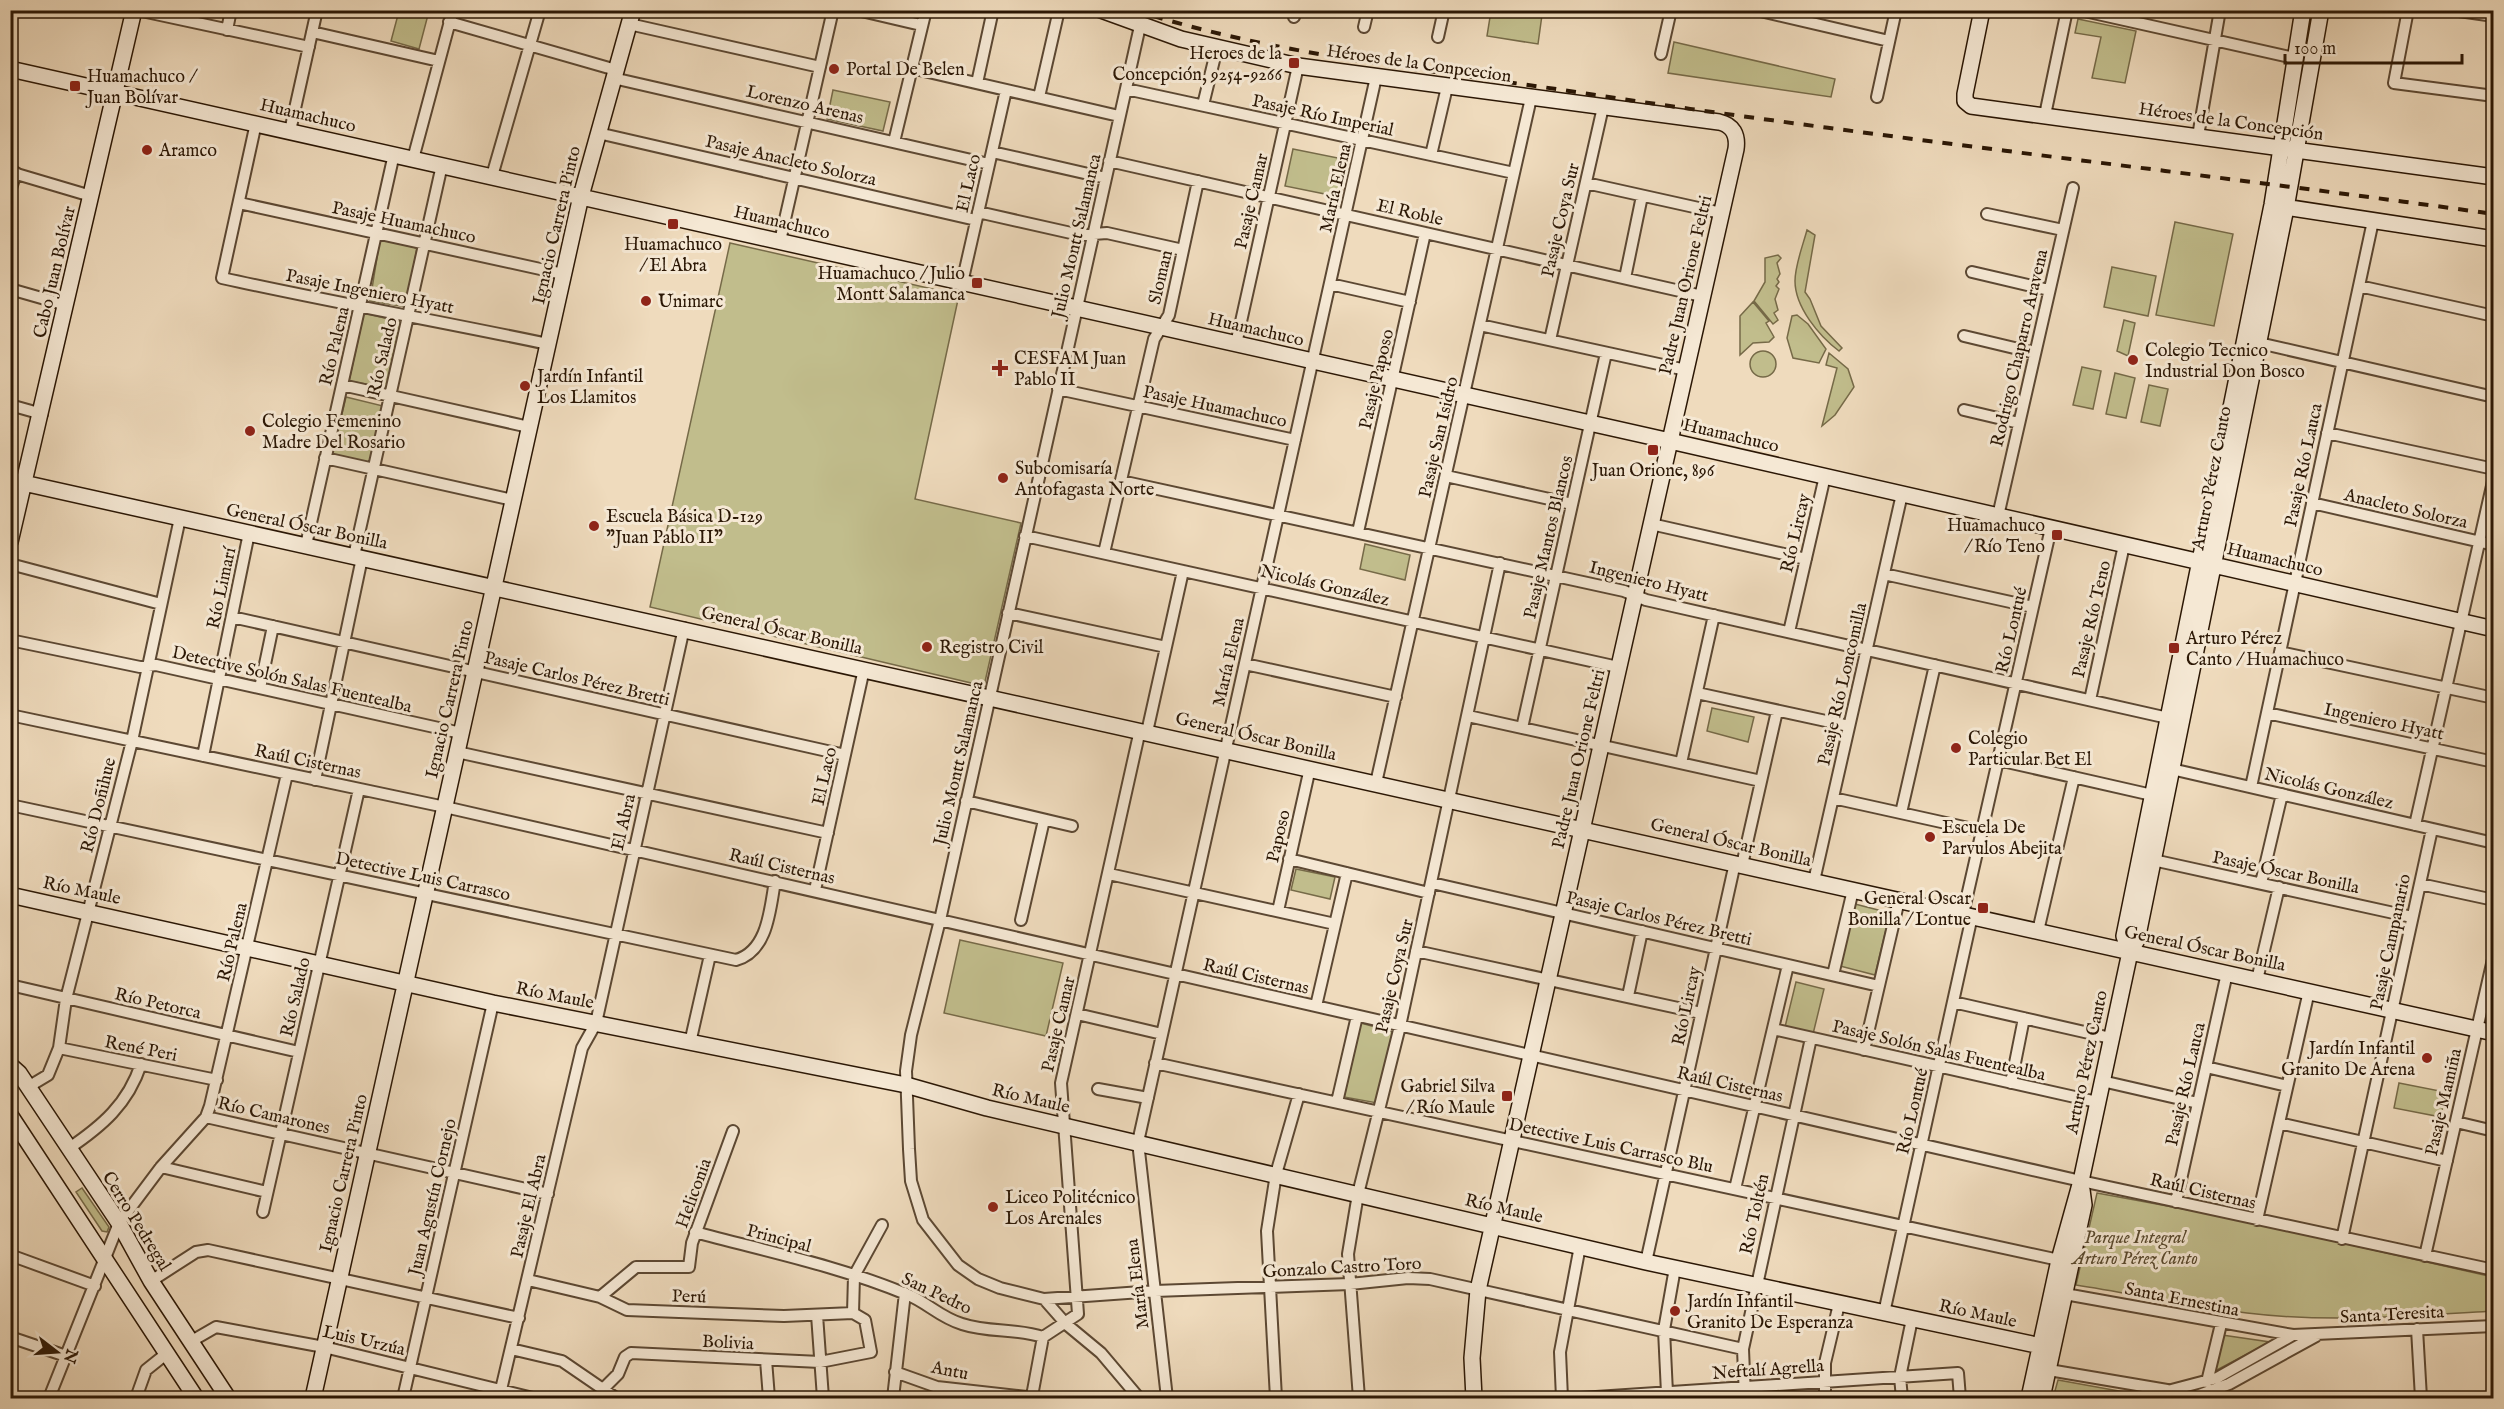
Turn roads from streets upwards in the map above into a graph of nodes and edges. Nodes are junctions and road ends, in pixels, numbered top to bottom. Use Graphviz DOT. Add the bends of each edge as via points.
graph roads {
  1 [pos="135,10"];
  2 [pos="231,10"];
  3 [pos="317,10"];
  4 [pos="540,10"];
  5 [pos="833,10"];
  6 [pos="858,10"];
  7 [pos="926,10"];
  8 [pos="993,10"];
  9 [pos="1059,10"];
  10 [pos="1101,10"];
  11 [pos="1368,10"];
  12 [pos="1444,10"];
  13 [pos="1671,10"];
  14 [pos="1756,10"];
  15 [pos="1896,10"];
  16 [pos="1982,10"];
  17 [pos="2067,10"];
  18 [pos="2080,10"];
  19 [pos="2220,10"];
  20 [pos="2303,10"];
  21 [pos="2321,10"];
  22 [pos="2408,10"];
  23 [pos="2452,10"];
  24 [pos="451,16"];
  25 [pos="2493,16"];
  26 [pos="631,17"];
  27 [pos="921,25"];
  28 [pos="1140,26"];
  29 [pos="1364,27"];
  30 [pos="227,30"];
  31 [pos="312,32"];
  32 [pos="1438,37"];
  33 [pos="2215,40"];
  34 [pos="1889,41"];
  35 [pos="530,45"];
  36 [pos="309,47"];
  37 [pos="1216,48"];
  38 [pos="1661,54"];
  39 [pos="2294,58"];
  40 [pos="439,61"];
  41 [pos="1298,66"];
  42 [pos="820,67"];
  43 [pos="911,68"];
  44 [pos="10,69"];
  45 [pos="615,74"];
  46 [pos="1376,77"];
  47 [pos="977,83"];
  48 [pos="1447,87"];
  49 [pos="1126,88"];
  50 [pos="1006,90"];
  51 [pos="115,91"];
  52 [pos="2493,96"];
  53 [pos="1877,97"];
  54 [pos="1039,98"];
  55 [pos="1531,98"];
  56 [pos="1203,105"];
  57 [pos="1603,107"];
  58 [pos="2045,115"];
  59 [pos="1119,116"];
  60 [pos="807,122"];
  61 [pos="256,123"];
  62 [pos="1286,123"];
  63 [pos="290,131"];
  64 [pos="1734,131"];
  65 [pos="598,134"];
  66 [pos="2198,136"];
  67 [pos="1362,140"];
  68 [pos="894,142"];
  69 [pos="2288,149"];
  70 [pos="394,154"];
  71 [pos="1431,155"];
  72 [pos="990,158"];
  73 [pos="413,159"];
  74 [pos="1109,161"];
  75 [pos="442,165"];
  76 [pos="13,172"];
  77 [pos="1514,173"];
  78 [pos="492,177"];
  79 [pos="2493,177"];
  80 [pos="794,178"];
  81 [pos="1106,178"];
  82 [pos="1198,181"];
  83 [pos="1586,183"];
  84 [pos="2073,188"];
  85 [pos="10,191"];
  86 [pos="91,196"];
  87 [pos="580,196"];
  88 [pos="1642,196"];
  89 [pos="1269,197"];
  90 [pos="239,203"];
  91 [pos="2279,206"];
  92 [pos="1721,213"];
  93 [pos="1346,214"];
  94 [pos="1987,214"];
  95 [pos="977,216"];
  96 [pos="2373,221"];
  97 [pos="2063,230"];
  98 [pos="376,233"];
  99 [pos="1425,233"];
  100 [pos="1093,234"];
  101 [pos="2493,239"];
  102 [pos="780,242"];
  103 [pos="424,243"];
  104 [pos="1497,249"];
  105 [pos="1183,250"];
  106 [pos="1567,265"];
  107 [pos="1972,272"];
  108 [pos="563,274"];
  109 [pos="1624,278"];
  110 [pos="962,283"];
  111 [pos="1330,284"];
  112 [pos="2359,286"];
  113 [pos="10,289"];
  114 [pos="2049,290"];
  115 [pos="1702,296"];
  116 [pos="1410,302"];
  117 [pos="66,305"];
  118 [pos="359,309"];
  119 [pos="1076,309"];
  120 [pos="408,314"];
  121 [pos="2493,316"];
  122 [pos="1480,325"];
  123 [pos="1161,327"];
  124 [pos="1964,336"];
  125 [pos="1550,340"];
  126 [pos="2259,343"];
  127 [pos="548,344"];
  128 [pos="1236,344"];
  129 [pos="1606,353"];
  130 [pos="2035,353"];
  131 [pos="1313,361"];
  132 [pos="2342,363"];
  133 [pos="1686,370"];
  134 [pos="1392,379"];
  135 [pos="342,385"];
  136 [pos="1058,389"];
  137 [pos="1464,395"];
  138 [pos="390,396"];
  139 [pos="2493,397"];
  140 [pos="10,405"];
  141 [pos="1138,406"];
  142 [pos="1964,410"];
  143 [pos="42,414"];
  144 [pos="1590,423"];
  145 [pos="2019,423"];
  146 [pos="529,427"];
  147 [pos="2327,433"];
  148 [pos="1295,441"];
  149 [pos="1670,441"];
  150 [pos="325,458"];
  151 [pos="373,469"];
  152 [pos="2493,470"];
  153 [pos="1446,476"];
  154 [pos="1825,476"];
  155 [pos="2493,477"];
  156 [pos="1121,481"];
  157 [pos="18,482"];
  158 [pos="1902,494"];
  159 [pos="513,500"];
  160 [pos="2312,503"];
  161 [pos="1572,504"];
  162 [pos="1278,515"];
  163 [pos="1998,516"];
  164 [pos="180,518"];
  165 [pos="1651,524"];
  166 [pos="2051,528"];
  167 [pos="1358,532"];
  168 [pos="249,533"];
  169 [pos="1025,536"];
  170 [pos="2479,541"];
  171 [pos="10,542"];
  172 [pos="2124,544"];
  173 [pos="2493,544"];
  174 [pos="306,545"];
  175 [pos="1430,548"];
  176 [pos="1104,553"];
  177 [pos="358,557"];
  178 [pos="1806,559"];
  179 [pos="1500,563"];
  180 [pos="2206,563"];
  181 [pos="10,564"];
  182 [pos="1183,570"];
  183 [pos="1884,574"];
  184 [pos="1556,576"];
  185 [pos="2295,584"];
  186 [pos="494,586"];
  187 [pos="1262,588"];
  188 [pos="1635,595"];
  189 [pos="161,604"];
  190 [pos="2033,608"];
  191 [pos="1008,613"];
  192 [pos="1714,615"];
  193 [pos="232,617"];
  194 [pos="2461,621"];
  195 [pos="1413,622"];
  196 [pos="273,626"];
  197 [pos="684,628"];
  198 [pos="2493,628"];
  199 [pos="1790,632"];
  200 [pos="1485,638"];
  201 [pos="10,640"];
  202 [pos="344,643"];
  203 [pos="1166,647"];
  204 [pos="1867,649"];
  205 [pos="1539,650"];
  206 [pos="2280,652"];
  207 [pos="1245,664"];
  208 [pos="1935,665"];
  209 [pos="147,666"];
  210 [pos="1618,667"];
  211 [pos="864,669"];
  212 [pos="475,672"];
  213 [pos="219,679"];
  214 [pos="2016,683"];
  215 [pos="2446,687"];
  216 [pos="260,688"];
  217 [pos="1696,693"];
  218 [pos="989,697"];
  219 [pos="1396,697"];
  220 [pos="2493,698"];
  221 [pos="2090,700"];
  222 [pos="331,704"];
  223 [pos="1777,711"];
  224 [pos="2267,713"];
  225 [pos="10,715"];
  226 [pos="664,715"];
  227 [pos="1468,716"];
  228 [pos="2168,718"];
  229 [pos="1849,726"];
  230 [pos="1522,728"];
  231 [pos="1144,731"];
  232 [pos="461,733"];
  233 [pos="132,741"];
  234 [pos="1601,746"];
  235 [pos="2432,749"];
  236 [pos="1226,750"];
  237 [pos="457,752"];
  238 [pos="845,755"];
  239 [pos="203,756"];
  240 [pos="1998,760"];
  241 [pos="2493,762"];
  242 [pos="1681,764"];
  243 [pos="1310,768"];
  244 [pos="2165,768"];
  245 [pos="287,774"];
  246 [pos="2074,777"];
  247 [pos="315,780"];
  248 [pos="1761,781"];
  249 [pos="1376,783"];
  250 [pos="2251,787"];
  251 [pos="359,789"];
  252 [pos="647,794"];
  253 [pos="2282,794"];
  254 [pos="2152,795"];
  255 [pos="1833,798"];
  256 [pos="1450,800"];
  257 [pos="966,801"];
  258 [pos="10,805"];
  259 [pos="444,807"];
  260 [pos="1901,813"];
  261 [pos="1044,820"];
  262 [pos="111,825"];
  263 [pos="2415,825"];
  264 [pos="1072,826"];
  265 [pos="1582,829"];
  266 [pos="2432,829"];
  267 [pos="1982,831"];
  268 [pos="828,833"];
  269 [pos="2493,843"];
  270 [pos="634,850"];
  271 [pos="1289,859"];
  272 [pos="268,860"];
  273 [pos="2153,860"];
  274 [pos="1738,864"];
  275 [pos="1347,873"];
  276 [pos="1109,874"];
  277 [pos="340,875"];
  278 [pos="775,881"];
  279 [pos="1814,881"];
  280 [pos="2261,883"];
  281 [pos="2420,884"];
  282 [pos="2279,887"];
  283 [pos="1431,888"];
  284 [pos="815,890"];
  285 [pos="1853,890"];
  286 [pos="1194,892"];
  287 [pos="425,893"];
  288 [pos="10,895"];
  289 [pos="1899,900"];
  290 [pos="2493,900"];
  291 [pos="89,911"];
  292 [pos="1278,911"];
  293 [pos="1563,913"];
  294 [pos="1967,915"];
  295 [pos="2412,917"];
  296 [pos="940,920"];
  297 [pos="1021,920"];
  298 [pos="1335,924"];
  299 [pos="1642,931"];
  300 [pos="2038,931"];
  301 [pos="615,935"];
  302 [pos="1716,948"];
  303 [pos="248,949"];
  304 [pos="1416,951"];
  305 [pos="2130,952"];
  306 [pos="710,955"];
  307 [pos="1091,955"];
  308 [pos="2493,955"];
  309 [pos="319,965"];
  310 [pos="1788,965"];
  311 [pos="2227,973"];
  312 [pos="1175,974"];
  313 [pos="1833,975"];
  314 [pos="1548,980"];
  315 [pos="2257,980"];
  316 [pos="405,983"];
  317 [pos="10,985"];
  318 [pos="1879,986"];
  319 [pos="2309,991"];
  320 [pos="1628,996"];
  321 [pos="66,999"];
  322 [pos="1953,1002"];
  323 [pos="493,1003"];
  324 [pos="1316,1006"];
  325 [pos="2392,1010"];
  326 [pos="1701,1013"];
  327 [pos="1077,1014"];
  328 [pos="1357,1016"];
  329 [pos="2025,1018"];
  330 [pos="596,1023"];
  331 [pos="1400,1026"];
  332 [pos="1773,1029"];
  333 [pos="2477,1029"];
  334 [pos="2493,1033"];
  335 [pos="1162,1034"];
  336 [pos="228,1036"];
  337 [pos="1811,1038"];
  338 [pos="2111,1038"];
  339 [pos="690,1043"];
  340 [pos="60,1048"];
  341 [pos="1864,1050"];
  342 [pos="299,1052"];
  343 [pos="1531,1056"];
  344 [pos="1155,1063"];
  345 [pos="141,1064"];
  346 [pos="10,1065"];
  347 [pos="1938,1066"];
  348 [pos="2206,1067"];
  349 [pos="217,1080"];
  350 [pos="2102,1081"];
  351 [pos="2010,1083"];
  352 [pos="906,1085"];
  353 [pos="2287,1086"];
  354 [pos="28,1087"];
  355 [pos="1098,1089"];
  356 [pos="1684,1091"];
  357 [pos="1299,1094"];
  358 [pos="1148,1098"];
  359 [pos="1337,1102"];
  360 [pos="2097,1102"];
  361 [pos="2198,1103"];
  362 [pos="1755,1107"];
  363 [pos="1380,1112"];
  364 [pos="1794,1116"];
  365 [pos="206,1117"];
  366 [pos="12,1119"];
  367 [pos="2456,1122"];
  368 [pos="2279,1123"];
  369 [pos="1062,1126"];
  370 [pos="733,1131"];
  371 [pos="2493,1131"];
  372 [pos="280,1133"];
  373 [pos="1511,1140"];
  374 [pos="1137,1142"];
  375 [pos="2364,1142"];
  376 [pos="1921,1145"];
  377 [pos="68,1149"];
  378 [pos="367,1153"];
  379 [pos="2447,1161"];
  380 [pos="161,1167"];
  381 [pos="455,1173"];
  382 [pos="1276,1174"];
  383 [pos="1666,1174"];
  384 [pos="2081,1181"];
  385 [pos="1736,1189"];
  386 [pos="267,1192"];
  387 [pos="548,1194"];
  388 [pos="1358,1194"];
  389 [pos="1775,1198"];
  390 [pos="2176,1202"];
  391 [pos="262,1212"];
  392 [pos="2257,1220"];
  393 [pos="119,1223"];
  394 [pos="882,1225"];
  395 [pos="1492,1225"];
  396 [pos="1903,1226"];
  397 [pos="695,1232"];
  398 [pos="2343,1239"];
  399 [pos="1580,1246"];
  400 [pos="10,1255"];
  401 [pos="2426,1256"];
  402 [pos="106,1259"];
  403 [pos="2059,1260"];
  404 [pos="1646,1262"];
  405 [pos="1676,1268"];
  406 [pos="2493,1270"];
  407 [pos="854,1276"];
  408 [pos="339,1279"];
  409 [pos="528,1280"];
  410 [pos="152,1281"];
  411 [pos="1350,1284"];
  412 [pos="95,1286"];
  413 [pos="1756,1286"];
  414 [pos="1269,1288"];
  415 [pos="1478,1290"];
  416 [pos="1155,1292"];
  417 [pos="905,1293"];
  418 [pos="2065,1294"];
  419 [pos="1077,1296"];
  420 [pos="600,1297"];
  421 [pos="426,1298"];
  422 [pos="1044,1299"];
  423 [pos="1839,1304"];
  424 [pos="1567,1308"];
  425 [pos="853,1313"];
  426 [pos="1884,1314"];
  427 [pos="817,1315"];
  428 [pos="519,1318"];
  429 [pos="1912,1319"];
  430 [pos="1066,1324"];
  431 [pos="2221,1324"];
  432 [pos="2493,1326"];
  433 [pos="2417,1329"];
  434 [pos="1664,1330"];
  435 [pos="2320,1334"];
  436 [pos="2293,1335"];
  437 [pos="10,1337"];
  438 [pos="1043,1337"];
  439 [pos="190,1342"];
  440 [pos="2042,1346"];
  441 [pos="324,1347"];
  442 [pos="511,1349"];
  443 [pos="1743,1349"];
  444 [pos="166,1354"];
  445 [pos="66,1356"];
  446 [pos="766,1360"];
  447 [pos="820,1362"];
  448 [pos="410,1368"];
  449 [pos="2049,1370"];
  450 [pos="895,1372"];
  451 [pos="1900,1377"];
  452 [pos="1824,1382"];
  453 [pos="603,1389"];
  454 [pos="2172,1391"];
  455 [pos="2208,1391"];
  456 [pos="1667,1393"];
  457 [pos="1745,1393"];
  458 [pos="500,1394"];
  459 [pos="1034,1397"];
  460 [pos="49,1398"];
  461 [pos="136,1398"];
  462 [pos="196,1398"];
  463 [pos="228,1398"];
  464 [pos="313,1398"];
  465 [pos="403,1398"];
  466 [pos="533,1398"];
  467 [pos="616,1398"];
  468 [pos="768,1398"];
  469 [pos="823,1398"];
  470 [pos="893,1398"];
  471 [pos="1139,1398"];
  472 [pos="1167,1398"];
  473 [pos="1276,1398"];
  474 [pos="1359,1398"];
  475 [pos="1474,1398"];
  476 [pos="1562,1398"];
  477 [pos="1581,1398"];
  478 [pos="1825,1398"];
  479 [pos="1902,1398"];
  480 [pos="1960,1398"];
  481 [pos="2030,1398"];
  482 [pos="2042,1398"];
  483 [pos="2140,1398"];
  484 [pos="2191,1398"];
  485 [pos="2421,1398"];
  1 -- 30 [label="street"];
  1 -- 51 [label="street, Cabo Juan Bolívar"];
  2 -- 30 [label="street"];
  3 -- 31 [label="street"];
  4 -- 35 [label="street"];
  5 -- 42 [label="street"];
  6 -- 27 [label="street"];
  7 -- 27 [label="street"];
  8 -- 47 [label="street"];
  9 -- 54 [label="street"];
  10 -- 28 [label="street, Héroes de la Conpcecion"];
  11 -- 29 [label="street"];
  12 -- 32 [label="street"];
  13 -- 38 [label="street"];
  14 -- 34 [label="street"];
  15 -- 34 [label="street"];
  16 -- 58 [label="street, Héroes de la Concepción" via="1965,101 1971,106"];
  17 -- 58 [label="street"];
  18 -- 33 [label="street"];
  19 -- 33 [label="street"];
  20 -- 39 [label="street, Arturo Pérez Canto"];
  21 -- 69 [label="street, Arturo Pérez Canto"];
  22 -- 52 [label="street" via="2394,83"];
  23 -- 25 [label="street"];
  24 -- 35 [label="street, Lorenzo Arenas"];
  24 -- 40 [label="street"];
  26 -- 42 [label="street"];
  26 -- 45 [label="street, Ignacio Carrera Pinto"];
  27 -- 43 [label="street"];
  28 -- 37 [label="street, Héroes de la Conpcecion"];
  28 -- 49 [label="street, Julio Montt Salamanca"];
  30 -- 36 [label="street"];
  31 -- 36 [label="street"];
  31 -- 40 [label="street"];
  33 -- 39 [label="street"];
  33 -- 66 [label="street"];
  34 -- 53 [label="street"];
  35 -- 45 [label="street, Lorenzo Arenas"];
  35 -- 78 [label="street"];
  36 -- 63 [label="street"];
  37 -- 41 [label="street, Héroes de la Conpcecion"];
  37 -- 56 [label="street"];
  39 -- 69 [label="street, Arturo Pérez Canto"];
  40 -- 73 [label="street"];
  41 -- 46 [label="street, Héroes de la Conpcecion"];
  41 -- 62 [label="street, Pasaje Camar"];
  42 -- 60 [label="street"];
  43 -- 47 [label="street"];
  43 -- 68 [label="street"];
  44 -- 51 [label="street, Huamachuco"];
  45 -- 60 [label="street, Lorenzo Arenas"];
  45 -- 65 [label="street, Ignacio Carrera Pinto"];
  46 -- 48 [label="street, Héroes de la Conpcecion"];
  46 -- 67 [label="street, María Elena"];
  47 -- 50 [label="street"];
  48 -- 55 [label="street, Héroes de la Conpcecion"];
  48 -- 71 [label="street"];
  49 -- 56 [label="street, Pasaje Río Imperial"];
  49 -- 59 [label="street, Julio Montt Salamanca"];
  50 -- 54 [label="street"];
  50 -- 72 [label="street, El Laco"];
  51 -- 61 [label="street, Huamachuco"];
  51 -- 86 [label="street, Cabo Juan Bolívar"];
  54 -- 59 [label="street"];
  55 -- 57 [label="street, Héroes de la Conpcecion"];
  55 -- 77 [label="street, Pasaje San Isidro"];
  56 -- 62 [label="street, Pasaje Río Imperial"];
  57 -- 64 [label="street, Héroes de la Conpcecion" via="1719,122"];
  57 -- 83 [label="street, Pasaje Coya Sur"];
  58 -- 66 [label="street, Héroes de la Concepción"];
  59 -- 74 [label="street, Julio Montt Salamanca"];
  60 -- 68 [label="street, Lorenzo Arenas"];
  60 -- 80 [label="street"];
  61 -- 63 [label="street, Huamachuco"];
  61 -- 90 [label="street"];
  62 -- 67 [label="street, Pasaje Río Imperial"];
  62 -- 89 [label="street, Pasaje Camar"];
  63 -- 70 [label="street, Huamachuco"];
  64 -- 92 [label="street, Padre Juan Orione Feltri" via="1736,149"];
  65 -- 80 [label="street, Pasaje Anacleto Solorza"];
  65 -- 87 [label="street, Ignacio Carrera Pinto"];
  66 -- 69 [label="street, Héroes de la Concepción"];
  67 -- 71 [label="street, Pasaje Río Imperial"];
  67 -- 93 [label="street, María Elena"];
  68 -- 72 [label="street, Lorenzo Arenas"];
  69 -- 79 [label="street, Héroes de la Concepción"];
  69 -- 91 [label="street, Arturo Pérez Canto"];
  70 -- 73 [label="street, Huamachuco"];
  70 -- 98 [label="street, Río Palena"];
  71 -- 77 [label="street, Pasaje Río Imperial"];
  72 -- 81 [label="street, Lorenzo Arenas"];
  72 -- 95 [label="street, El Laco"];
  73 -- 75 [label="street, Huamachuco"];
  74 -- 81 [label="street, Julio Montt Salamanca"];
  74 -- 82 [label="street, El Roble"];
  75 -- 78 [label="street, Huamachuco"];
  75 -- 103 [label="street, Río Salado"];
  76 -- 85 [label="street"];
  76 -- 86 [label="street"];
  77 -- 104 [label="street, Pasaje San Isidro"];
  78 -- 87 [label="street, Huamachuco"];
  80 -- 95 [label="street, Pasaje Anacleto Solorza"];
  80 -- 102 [label="street"];
  81 -- 100 [label="street, Julio Montt Salamanca"];
  82 -- 89 [label="street, El Roble"];
  82 -- 105 [label="street, Sloman"];
  83 -- 88 [label="street"];
  83 -- 106 [label="street, Pasaje Coya Sur"];
  84 -- 97 [label="street, Rodrigo Chaparro Aravena"];
  86 -- 117 [label="street, Cabo Juan Bolívar"];
  87 -- 102 [label="street, Huamachuco"];
  87 -- 108 [label="street, Ignacio Carrera Pinto"];
  88 -- 92 [label="street"];
  88 -- 109 [label="street"];
  89 -- 93 [label="street, El Roble"];
  89 -- 128 [label="street, Pasaje Camar"];
  90 -- 98 [label="street, Pasaje Huamachuco"];
  90 -- 118 [label="street, Pasaje Ingeniero Hyatt" via="222,278"];
  91 -- 96 [label="street"];
  91 -- 126 [label="street, Arturo Pérez Canto"];
  91 -- 180 [label="street, Arturo Pérez Canto"];
  92 -- 115 [label="street, Padre Juan Orione Feltri"];
  93 -- 99 [label="street, El Roble"];
  93 -- 111 [label="street, María Elena"];
  94 -- 97 [label="street"];
  95 -- 100 [label="street, Pasaje Anacleto Solorza"];
  95 -- 110 [label="street, El Laco"];
  96 -- 101 [label="street"];
  96 -- 112 [label="street, Pasaje Río Lauca"];
  97 -- 114 [label="street, Rodrigo Chaparro Aravena"];
  98 -- 103 [label="street, Pasaje Huamachuco"];
  98 -- 118 [label="street, Río Palena"];
  99 -- 104 [label="street, El Roble"];
  99 -- 116 [label="street, Pasaje Paposo"];
  100 -- 105 [label="street, Pasaje Anacleto Solorza" via="1107,233"];
  100 -- 119 [label="street, Julio Montt Salamanca"];
  102 -- 110 [label="street, Huamachuco"];
  103 -- 108 [label="street, Pasaje Huamachuco"];
  103 -- 120 [label="street, Río Salado"];
  104 -- 106 [label="street, El Roble"];
  104 -- 122 [label="street, Pasaje San Isidro"];
  105 -- 123 [label="street, Sloman" via="1169,315"];
  106 -- 109 [label="street, El Roble"];
  106 -- 125 [label="street, Pasaje Coya Sur"];
  107 -- 114 [label="street"];
  108 -- 127 [label="street, Ignacio Carrera Pinto"];
  109 -- 115 [label="street, El Roble"];
  110 -- 119 [label="street, Huamachuco"];
  111 -- 116 [label="street"];
  111 -- 131 [label="street, María Elena"];
  112 -- 121 [label="street"];
  112 -- 132 [label="street, Pasaje Río Lauca"];
  113 -- 117 [label="street"];
  114 -- 130 [label="street, Rodrigo Chaparro Aravena"];
  115 -- 133 [label="street, Padre Juan Orione Feltri"];
  116 -- 134 [label="street, Pasaje Paposo"];
  117 -- 143 [label="street, Cabo Juan Bolívar"];
  118 -- 120 [label="street, Pasaje Ingeniero Hyatt"];
  118 -- 135 [label="street, Río Palena"];
  119 -- 123 [label="street, Huamachuco"];
  119 -- 136 [label="street, Julio Montt Salamanca"];
  120 -- 127 [label="street, Pasaje Ingeniero Hyatt"];
  120 -- 138 [label="street, Río Salado"];
  122 -- 125 [label="street"];
  122 -- 137 [label="street, Pasaje San Isidro"];
  123 -- 128 [label="street, Huamachuco"];
  123 -- 141 [label="street, Sloman" via="1154,339"];
  124 -- 130 [label="street"];
  125 -- 129 [label="street"];
  126 -- 132 [label="street"];
  126 -- 180 [label="street, Arturo Pérez Canto"];
  127 -- 146 [label="street, Ignacio Carrera Pinto"];
  128 -- 131 [label="street, Huamachuco"];
  129 -- 133 [label="street"];
  129 -- 144 [label="street, Pasaje Mantos Blancos"];
  130 -- 145 [label="street, Rodrigo Chaparro Aravena"];
  131 -- 134 [label="street, Huamachuco"];
  131 -- 148 [label="street, María Elena"];
  132 -- 139 [label="street"];
  132 -- 147 [label="street, Pasaje Río Lauca"];
  133 -- 149 [label="street, Padre Juan Orione Feltri"];
  134 -- 137 [label="street, Huamachuco"];
  134 -- 167 [label="street, Pasaje Paposo"];
  135 -- 138 [label="street"];
  135 -- 150 [label="street, Río Palena"];
  136 -- 141 [label="street, Pasaje Huamachuco"];
  136 -- 169 [label="street, Julio Montt Salamanca"];
  137 -- 144 [label="street, Huamachuco"];
  137 -- 153 [label="street, Pasaje San Isidro"];
  138 -- 146 [label="street"];
  138 -- 151 [label="street, Río Salado"];
  140 -- 143 [label="street"];
  141 -- 148 [label="street, Pasaje Huamachuco"];
  141 -- 156 [label="street, Sloman"];
  142 -- 145 [label="street"];
  143 -- 157 [label="street, Cabo Juan Bolívar"];
  144 -- 149 [label="street, Huamachuco"];
  144 -- 161 [label="street, Pasaje Mantos Blancos"];
  145 -- 163 [label="street, Rodrigo Chaparro Aravena"];
  146 -- 159 [label="street, Ignacio Carrera Pinto"];
  147 -- 152 [label="street"];
  147 -- 160 [label="street, Pasaje Río Lauca"];
  148 -- 162 [label="street, María Elena"];
  149 -- 154 [label="street, Huamachuco"];
  149 -- 165 [label="street, Padre Juan Orione Feltri"];
  150 -- 151 [label="street"];
  150 -- 174 [label="street, Río Palena"];
  151 -- 159 [label="street"];
  151 -- 177 [label="street, Río Salado"];
  153 -- 161 [label="street"];
  153 -- 175 [label="street, Pasaje San Isidro"];
  154 -- 158 [label="street, Huamachuco"];
  154 -- 178 [label="street, Río Lircay"];
  155 -- 170 [label="street"];
  156 -- 162 [label="street, Ingeniero Hyatt"];
  156 -- 176 [label="street, Sloman"];
  157 -- 164 [label="street, General Óscar Bonilla"];
  157 -- 171 [label="street, Cabo Juan Bolívar"];
  158 -- 163 [label="street, Huamachuco"];
  158 -- 183 [label="street, Pasaje Río Loncomilla"];
  159 -- 186 [label="street, Ignacio Carrera Pinto"];
  160 -- 170 [label="street, Anacleto Solorza"];
  160 -- 185 [label="street, Pasaje Río Lauca"];
  161 -- 184 [label="street, Pasaje Mantos Blancos"];
  162 -- 167 [label="street, Ingeniero Hyatt"];
  162 -- 187 [label="street, María Elena"];
  163 -- 166 [label="street, Huamachuco"];
  164 -- 168 [label="street, General Óscar Bonilla"];
  164 -- 189 [label="street, Río Doñihue"];
  165 -- 178 [label="street"];
  165 -- 188 [label="street, Padre Juan Orione Feltri"];
  166 -- 172 [label="street, Huamachuco"];
  166 -- 190 [label="street, Río Lontué"];
  167 -- 175 [label="street, Ingeniero Hyatt"];
  168 -- 174 [label="street, General Óscar Bonilla"];
  168 -- 193 [label="street, Río Limarí"];
  169 -- 176 [label="street, Nicolás González"];
  169 -- 191 [label="street, Julio Montt Salamanca"];
  170 -- 173 [label="street, Anacleto Solorza"];
  170 -- 194 [label="street"];
  172 -- 180 [label="street, Huamachuco"];
  172 -- 221 [label="street, Pasaje Río Teno"];
  174 -- 177 [label="street, General Óscar Bonilla"];
  175 -- 179 [label="street, Ingeniero Hyatt"];
  175 -- 195 [label="street, Pasaje San Isidro"];
  176 -- 182 [label="street, Nicolás González"];
  177 -- 186 [label="street, General Óscar Bonilla"];
  177 -- 202 [label="street"];
  178 -- 199 [label="street, Río Lircay"];
  179 -- 184 [label="street, Ingeniero Hyatt"];
  179 -- 200 [label="street, Pasaje Coya Sur"];
  180 -- 185 [label="street, Huamachuco"];
  180 -- 228 [label="street, Arturo Pérez Canto"];
  180 -- 244 [label="street, Arturo Pérez Canto"];
  181 -- 189 [label="street"];
  182 -- 187 [label="street, Nicolás González"];
  182 -- 203 [label="street, Pasaje Camar"];
  183 -- 190 [label="street"];
  183 -- 204 [label="street, Pasaje Río Loncomilla"];
  184 -- 188 [label="street, Ingeniero Hyatt"];
  184 -- 205 [label="street, Pasaje Mantos Blancos"];
  185 -- 194 [label="street, Huamachuco"];
  185 -- 206 [label="street, Pasaje Río Lauca"];
  186 -- 197 [label="street, General Óscar Bonilla"];
  186 -- 212 [label="street, Ignacio Carrera Pinto"];
  187 -- 195 [label="street, Nicolás González"];
  187 -- 207 [label="street, María Elena"];
  188 -- 192 [label="street, Ingeniero Hyatt"];
  188 -- 210 [label="street, Padre Juan Orione Feltri"];
  189 -- 209 [label="street, Río Doñihue"];
  190 -- 214 [label="street, Río Lontué"];
  191 -- 203 [label="street"];
  191 -- 218 [label="street, Julio Montt Salamanca"];
  192 -- 199 [label="street, Ingeniero Hyatt"];
  192 -- 217 [label="street"];
  193 -- 196 [label="street, Pasaje Carlos Pérez Bretti"];
  193 -- 213 [label="street, Río Limarí"];
  194 -- 198 [label="street, Huamachuco"];
  194 -- 215 [label="street"];
  195 -- 200 [label="street, Nicolás González"];
  195 -- 219 [label="street, Pasaje San Isidro"];
  196 -- 202 [label="street, Pasaje Carlos Pérez Bretti"];
  196 -- 216 [label="street"];
  197 -- 211 [label="street, General Óscar Bonilla"];
  197 -- 226 [label="street, El Abra"];
  199 -- 204 [label="street, Ingeniero Hyatt"];
  200 -- 205 [label="street, Nicolás González"];
  200 -- 227 [label="street, Pasaje Coya Sur"];
  201 -- 209 [label="street, Detective Solón Salas Fuentealba"];
  202 -- 212 [label="street, Pasaje Carlos Pérez Bretti"];
  202 -- 222 [label="street"];
  203 -- 231 [label="street, Pasaje Camar"];
  204 -- 208 [label="street, Ingeniero Hyatt"];
  204 -- 229 [label="street, Pasaje Río Loncomilla"];
  205 -- 210 [label="street, Nicolás González"];
  205 -- 230 [label="street, Pasaje Mantos Blancos"];
  206 -- 215 [label="street"];
  206 -- 224 [label="street, Pasaje Río Lauca"];
  207 -- 219 [label="street"];
  207 -- 236 [label="street, María Elena"];
  208 -- 214 [label="street, Ingeniero Hyatt"];
  208 -- 260 [label="street"];
  209 -- 213 [label="street, Detective Solón Salas Fuentealba"];
  209 -- 233 [label="street, Río Doñihue"];
  210 -- 234 [label="street, Padre Juan Orione Feltri"];
  211 -- 218 [label="street, General Óscar Bonilla"];
  211 -- 238 [label="street, El Laco"];
  212 -- 226 [label="street, Pasaje Carlos Pérez Bretti"];
  212 -- 232 [label="street, Ignacio Carrera Pinto"];
  213 -- 216 [label="street, Detective Solón Salas Fuentealba"];
  213 -- 239 [label="street, Río Limarí"];
  214 -- 221 [label="street, Ingeniero Hyatt"];
  214 -- 240 [label="street, Río Lontué"];
  215 -- 220 [label="street"];
  215 -- 235 [label="street"];
  216 -- 222 [label="street, Detective Solón Salas Fuentealba"];
  217 -- 223 [label="street"];
  217 -- 242 [label="street"];
  218 -- 231 [label="street, General Óscar Bonilla"];
  218 -- 257 [label="street, Julio Montt Salamanca"];
  219 -- 249 [label="street, Pasaje San Isidro"];
  221 -- 228 [label="street, Ingeniero Hyatt"];
  222 -- 232 [label="street, Detective Solón Salas Fuentealba"];
  222 -- 247 [label="street"];
  223 -- 229 [label="street"];
  223 -- 248 [label="street, Río Lircay"];
  224 -- 235 [label="street, Ingeniero Hyatt"];
  224 -- 250 [label="street, Pasaje Río Lauca"];
  225 -- 233 [label="street, Raúl Cisternas"];
  226 -- 238 [label="street, Pasaje Carlos Pérez Bretti"];
  226 -- 252 [label="street, El Abra"];
  227 -- 230 [label="street"];
  227 -- 256 [label="street, Pasaje Coya Sur"];
  228 -- 244 [label="street, Arturo Pérez Canto"];
  229 -- 255 [label="street, Pasaje Río Loncomilla"];
  230 -- 234 [label="street"];
  231 -- 236 [label="street, General Óscar Bonilla"];
  231 -- 276 [label="street, Pasaje Camar"];
  232 -- 237 [label="street, Ignacio Carrera Pinto"];
  233 -- 239 [label="street, Raúl Cisternas"];
  233 -- 262 [label="street, Río Doñihue"];
  234 -- 242 [label="street"];
  234 -- 265 [label="street, Padre Juan Orione Feltri"];
  235 -- 241 [label="street, Ingeniero Hyatt"];
  235 -- 263 [label="street"];
  236 -- 243 [label="street, General Óscar Bonilla"];
  236 -- 286 [label="street, María Elena"];
  237 -- 252 [label="street"];
  237 -- 259 [label="street, Ignacio Carrera Pinto"];
  238 -- 268 [label="street, El Laco"];
  239 -- 245 [label="street, Raúl Cisternas"];
  240 -- 246 [label="street"];
  240 -- 267 [label="street, Río Lontué"];
  242 -- 248 [label="street"];
  243 -- 249 [label="street, General Óscar Bonilla"];
  243 -- 271 [label="street, Paposo"];
  244 -- 250 [label="street, Nicolás González"];
  244 -- 254 [label="street, Arturo Pérez Canto"];
  244 -- 273 [label="street, Arturo Pérez Canto"];
  245 -- 247 [label="street, Raúl Cisternas"];
  245 -- 272 [label="street, Río Palena"];
  246 -- 254 [label="street"];
  246 -- 300 [label="street"];
  247 -- 251 [label="street, Raúl Cisternas"];
  248 -- 274 [label="street, Río Lircay"];
  249 -- 256 [label="street, General Óscar Bonilla"];
  250 -- 253 [label="street, Nicolás González"];
  251 -- 259 [label="street, Raúl Cisternas"];
  251 -- 277 [label="street, Río Salado"];
  252 -- 268 [label="street"];
  252 -- 270 [label="street, El Abra"];
  253 -- 263 [label="street, Nicolás González"];
  253 -- 280 [label="street"];
  254 -- 305 [label="street, Arturo Pérez Canto" via="2124,936"];
  255 -- 260 [label="street"];
  255 -- 279 [label="street, Pasaje Río Loncomilla"];
  256 -- 265 [label="street, General Óscar Bonilla"];
  256 -- 283 [label="street, Pasaje Coya Sur"];
  257 -- 261 [label="street"];
  257 -- 296 [label="street, Julio Montt Salamanca"];
  258 -- 262 [label="street, Detective Luis Carrasco"];
  259 -- 270 [label="street, Raúl Cisternas"];
  259 -- 287 [label="street, Ignacio Carrera Pinto"];
  260 -- 267 [label="street"];
  261 -- 264 [label="street"];
  261 -- 297 [label="street"];
  262 -- 272 [label="street, Detective Luis Carrasco"];
  262 -- 291 [label="street, Río Doñihue"];
  263 -- 266 [label="street, Nicolás González"];
  265 -- 274 [label="street, General Óscar Bonilla"];
  265 -- 293 [label="street, Padre Juan Orione Feltri"];
  266 -- 269 [label="street, Nicolás González"];
  266 -- 281 [label="street, Pasaje Campanario"];
  267 -- 294 [label="street, Río Lontué"];
  268 -- 284 [label="street, El Laco"];
  270 -- 278 [label="street, Raúl Cisternas"];
  270 -- 301 [label="street, El Abra"];
  271 -- 275 [label="street, Pasaje Carlos Pérez Bretti"];
  271 -- 292 [label="street, Paposo"];
  272 -- 277 [label="street, Detective Luis Carrasco"];
  272 -- 303 [label="street, Río Palena"];
  273 -- 280 [label="street, Pasaje Óscar Bonilla"];
  273 -- 305 [label="street, Arturo Pérez Canto" via="2137,939"];
  274 -- 279 [label="street, General Óscar Bonilla"];
  274 -- 302 [label="street, Río Lircay"];
  275 -- 283 [label="street, Pasaje Carlos Pérez Bretti"];
  275 -- 298 [label="street"];
  276 -- 286 [label="street"];
  276 -- 307 [label="street, Pasaje Camar"];
  277 -- 287 [label="street, Detective Luis Carrasco"];
  277 -- 309 [label="street, Río Salado"];
  278 -- 284 [label="street, Raúl Cisternas"];
  278 -- 306 [label="street, Detective Luis Carrasco" via="767,925 757,946 747,957 736,960"];
  279 -- 285 [label="street, General Óscar Bonilla"];
  280 -- 282 [label="street, Pasaje Óscar Bonilla"];
  281 -- 290 [label="street"];
  281 -- 295 [label="street, Pasaje Campanario"];
  282 -- 295 [label="street, Pasaje Óscar Bonilla"];
  282 -- 315 [label="street"];
  283 -- 293 [label="street, Pasaje Carlos Pérez Bretti"];
  283 -- 304 [label="street, Pasaje Coya Sur"];
  284 -- 296 [label="street, Raúl Cisternas"];
  285 -- 289 [label="street, General Óscar Bonilla"];
  285 -- 313 [label="street"];
  286 -- 292 [label="street"];
  286 -- 312 [label="street, María Elena"];
  287 -- 301 [label="street, Detective Luis Carrasco"];
  287 -- 316 [label="street, Ignacio Carrera Pinto"];
  288 -- 291 [label="street, Río Maule"];
  289 -- 294 [label="street, General Óscar Bonilla"];
  289 -- 318 [label="street"];
  291 -- 303 [label="street, Río Maule"];
  291 -- 321 [label="street, Río Doñihue"];
  292 -- 298 [label="street"];
  293 -- 299 [label="street, Pasaje Carlos Pérez Bretti"];
  293 -- 314 [label="street, Padre Juan Orione Feltri"];
  294 -- 300 [label="street, General Óscar Bonilla"];
  294 -- 322 [label="street, Río Lontué"];
  295 -- 325 [label="street, Pasaje Campanario"];
  296 -- 307 [label="street, Raúl Cisternas"];
  296 -- 352 [label="street, Julio Montt Salamanca" via="911,1035"];
  298 -- 324 [label="street"];
  299 -- 302 [label="street, Pasaje Carlos Pérez Bretti"];
  299 -- 320 [label="street"];
  300 -- 305 [label="street, General Óscar Bonilla"];
  301 -- 306 [label="street, Detective Luis Carrasco"];
  301 -- 330 [label="street, El Abra"];
  302 -- 310 [label="street, Pasaje Carlos Pérez Bretti"];
  302 -- 326 [label="street, Río Lircay"];
  303 -- 309 [label="street, Río Maule"];
  303 -- 336 [label="street, Río Palena"];
  304 -- 314 [label="street"];
  304 -- 331 [label="street, Pasaje Coya Sur"];
  305 -- 311 [label="street, General Óscar Bonilla"];
  305 -- 338 [label="street, Arturo Pérez Canto"];
  306 -- 339 [label="street"];
  307 -- 312 [label="street, Raúl Cisternas"];
  307 -- 327 [label="street, Pasaje Camar"];
  308 -- 333 [label="street, Pasaje Mamiña"];
  309 -- 316 [label="street, Río Maule"];
  309 -- 342 [label="street, Río Salado"];
  310 -- 313 [label="street, Pasaje Carlos Pérez Bretti"];
  310 -- 332 [label="street"];
  311 -- 315 [label="street, General Óscar Bonilla"];
  311 -- 348 [label="street, Pasaje Río Lauca"];
  312 -- 324 [label="street, Raúl Cisternas"];
  312 -- 335 [label="street, María Elena"];
  313 -- 318 [label="street, Pasaje Carlos Pérez Bretti"];
  314 -- 320 [label="street"];
  314 -- 343 [label="street, Padre Juan Orione Feltri"];
  315 -- 319 [label="street, General Óscar Bonilla"];
  316 -- 323 [label="street, Río Maule"];
  316 -- 378 [label="street, Ignacio Carrera Pinto"];
  317 -- 321 [label="street, Río Petorca"];
  318 -- 341 [label="street"];
  319 -- 325 [label="street, General Óscar Bonilla"];
  319 -- 353 [label="street"];
  320 -- 326 [label="street"];
  321 -- 336 [label="street, Río Petorca"];
  321 -- 340 [label="street, Río Doñihue"];
  322 -- 329 [label="street"];
  322 -- 347 [label="street, Río Lontué"];
  323 -- 330 [label="street, Río Maule"];
  323 -- 381 [label="street, Juan Agustín Cornejo"];
  324 -- 328 [label="street, Raúl Cisternas"];
  325 -- 333 [label="street, General Óscar Bonilla"];
  325 -- 375 [label="street, Pasaje Campanario"];
  326 -- 356 [label="street, Río Lircay"];
  327 -- 335 [label="street"];
  327 -- 369 [label="street, Pasaje Camar" via="1062,1083"];
  328 -- 331 [label="street, Raúl Cisternas"];
  328 -- 359 [label="street"];
  329 -- 338 [label="street"];
  329 -- 351 [label="street"];
  330 -- 339 [label="street, Río Maule"];
  330 -- 387 [label="street, Pasaje El Abra" via="582,1048"];
  331 -- 343 [label="street, Raúl Cisternas"];
  331 -- 363 [label="street, Pasaje Coya Sur"];
  332 -- 337 [label="street, Pasaje Solón Salas Fuentealba"];
  332 -- 362 [label="street"];
  333 -- 334 [label="street, General Óscar Bonilla"];
  333 -- 367 [label="street, Pasaje Mamiña"];
  335 -- 344 [label="street, María Elena"];
  336 -- 342 [label="street, Río Petorca"];
  336 -- 349 [label="street, Río Palena"];
  337 -- 341 [label="street, Pasaje Solón Salas Fuentealba"];
  337 -- 364 [label="street, Río Toltén"];
  338 -- 350 [label="street, Arturo Pérez Canto"];
  339 -- 352 [label="street, Río Maule"];
  340 -- 345 [label="street, René Peri"];
  340 -- 354 [label="street, Río Doñihue" via="48,1075"];
  341 -- 347 [label="street, Pasaje Solón Salas Fuentealba"];
  342 -- 372 [label="street, Río Salado"];
  343 -- 356 [label="street, Raúl Cisternas"];
  343 -- 373 [label="street, Padre Juan Orione Feltri"];
  344 -- 357 [label="street, Detective Luis Carrasco Blu"];
  344 -- 358 [label="street, María Elena"];
  345 -- 349 [label="street, René Peri"];
  345 -- 377 [label="street" via="134,1087 99,1128"];
  346 -- 354 [label="street, Cerro Pedregal"];
  347 -- 351 [label="street, Pasaje Solón Salas Fuentealba"];
  347 -- 376 [label="street, Río Lontué"];
  348 -- 353 [label="street"];
  348 -- 361 [label="street, Pasaje Río Lauca"];
  349 -- 365 [label="street, Río Palena"];
  350 -- 360 [label="street, Arturo Pérez Canto"];
  350 -- 361 [label="street"];
  351 -- 360 [label="street, Pasaje Solón Salas Fuentealba"];
  352 -- 369 [label="street, Río Maule"];
  352 -- 422 [label="street, Julio Montt Salamanca" via="911,1180 923,1220 958,1264 978,1279 1023,1296"];
  353 -- 368 [label="street"];
  354 -- 377 [label="street, Cerro Pedregal"];
  355 -- 358 [label="street"];
  356 -- 362 [label="street, Raúl Cisternas"];
  356 -- 383 [label="street, Río Lircay"];
  357 -- 359 [label="street, Detective Luis Carrasco Blu"];
  357 -- 382 [label="street"];
  358 -- 374 [label="street, María Elena"];
  359 -- 363 [label="street, Detective Luis Carrasco Blu"];
  360 -- 384 [label="street, Arturo Pérez Canto"];
  361 -- 390 [label="street, Pasaje Río Lauca"];
  362 -- 364 [label="street, Raúl Cisternas"];
  362 -- 385 [label="street"];
  363 -- 373 [label="street, Detective Luis Carrasco Blu"];
  363 -- 388 [label="street, Pasaje Coya Sur"];
  364 -- 376 [label="street, Raúl Cisternas"];
  364 -- 389 [label="street, Río Toltén"];
  365 -- 372 [label="street, Río Camarones"];
  365 -- 380 [label="street, Río Camarones"];
  366 -- 402 [label="street"];
  367 -- 371 [label="street"];
  367 -- 379 [label="street, Pasaje Mamiña"];
  368 -- 375 [label="street"];
  368 -- 392 [label="street"];
  369 -- 374 [label="street, Río Maule"];
  369 -- 419 [label="street, Pasaje Camar"];
  370 -- 397 [label="street, Heliconia"];
  372 -- 378 [label="street, Río Camarones"];
  372 -- 386 [label="street, Río Salado"];
  373 -- 383 [label="street, Detective Luis Carrasco Blu"];
  373 -- 395 [label="street, Padre Juan Orione Feltri"];
  374 -- 382 [label="street, Río Maule"];
  374 -- 416 [label="street, María Elena"];
  375 -- 379 [label="street"];
  375 -- 398 [label="street, Pasaje Campanario"];
  376 -- 384 [label="street, Raúl Cisternas"];
  376 -- 396 [label="street, Río Lontué"];
  377 -- 393 [label="street, Cerro Pedregal"];
  378 -- 381 [label="street, Río Camarones"];
  378 -- 408 [label="street, Ignacio Carrera Pinto"];
  379 -- 401 [label="street, Pasaje Mamiña"];
  380 -- 386 [label="street"];
  380 -- 393 [label="street, Río Camarones"];
  381 -- 387 [label="street, Río Camarones"];
  381 -- 421 [label="street, Juan Agustín Cornejo"];
  382 -- 388 [label="street, Río Maule"];
  382 -- 414 [label="street" via="1268,1231"];
  383 -- 385 [label="street, Detective Luis Carrasco Blu"];
  383 -- 404 [label="street, Río Lircay"];
  384 -- 390 [label="street, Raúl Cisternas"];
  384 -- 403 [label="street, Arturo Pérez Canto"];
  384 -- 418 [label="street, Arturo Pérez Canto" via="2084,1205"];
  385 -- 389 [label="street, Detective Luis Carrasco Blu"];
  386 -- 391 [label="street, Río Salado"];
  387 -- 409 [label="street, Pasaje El Abra"];
  388 -- 395 [label="street, Río Maule"];
  388 -- 411 [label="street, Pasaje Coya Sur" via="1348,1254"];
  389 -- 396 [label="street, Detective Luis Carrasco Blu"];
  389 -- 413 [label="street, Río Toltén"];
  390 -- 392 [label="street, Raúl Cisternas"];
  392 -- 398 [label="street, Raúl Cisternas"];
  393 -- 402 [label="street, Río Camarones"];
  393 -- 410 [label="street, Cerro Pedregal"];
  394 -- 407 [label="street"];
  395 -- 399 [label="street, Río Maule"];
  395 -- 415 [label="street, Padre Juan Orione Feltri"];
  396 -- 403 [label="street, Detective Luis Carrasco Blu"];
  396 -- 426 [label="street, Río Lontué"];
  397 -- 407 [label="street, Principal"];
  397 -- 420 [label="street, Heliconia" via="688,1267 636,1267"];
  398 -- 401 [label="street, Raúl Cisternas"];
  399 -- 404 [label="street, Río Maule"];
  399 -- 424 [label="street"];
  400 -- 412 [label="street"];
  401 -- 406 [label="street, Raúl Cisternas"];
  402 -- 412 [label="street, Río Camarones"];
  402 -- 444 [label="street"];
  403 -- 440 [label="street, Arturo Pérez Canto"];
  404 -- 405 [label="street, Río Maule"];
  405 -- 413 [label="street, Río Maule"];
  405 -- 434 [label="street"];
  407 -- 417 [label="street, San Pedro"];
  407 -- 425 [label="street"];
  408 -- 410 [label="street" via="201,1250"];
  408 -- 421 [label="street"];
  408 -- 441 [label="street, Ignacio Carrera Pinto"];
  409 -- 420 [label="street, Perú"];
  409 -- 428 [label="street, Pasaje El Abra"];
  410 -- 439 [label="street, Cerro Pedregal"];
  411 -- 414 [label="street, Gonzalo Castro Toro"];
  411 -- 415 [label="street, Gonzalo Castro Toro" via="1430,1279"];
  411 -- 474 [label="street, Pasaje Coya Sur"];
  412 -- 445 [label="street, Río Camarones"];
  413 -- 423 [label="street, Río Maule"];
  413 -- 443 [label="street, Río Toltén"];
  414 -- 416 [label="street, Gonzalo Castro Toro"];
  414 -- 473 [label="street"];
  415 -- 424 [label="street, Gonzalo Castro Toro"];
  415 -- 475 [label="street, Padre Juan Orione Feltri" via="1472,1358"];
  416 -- 419 [label="street, Gonzalo Castro Toro"];
  416 -- 472 [label="street, María Elena"];
  417 -- 438 [label="street, San Pedro" via="959,1323"];
  417 -- 450 [label="street"];
  418 -- 431 [label="street, Santa Ernestina"];
  418 -- 449 [label="street, Arturo Pérez Canto"];
  419 -- 422 [label="street, Gonzalo Castro Toro"];
  419 -- 430 [label="street, Pasaje Camar" via="1078,1314"];
  420 -- 427 [label="street, Perú" via="627,1310"];
  421 -- 428 [label="street"];
  421 -- 448 [label="street, Juan Agustín Cornejo"];
  422 -- 430 [label="street"];
  423 -- 426 [label="street, Río Maule"];
  423 -- 452 [label="street"];
  424 -- 434 [label="street, Gonzalo Castro Toro"];
  424 -- 476 [label="street" via="1560,1352"];
  425 -- 427 [label="street, Perú"];
  425 -- 447 [label="street, Bolivia" via="865,1320 871,1352"];
  426 -- 429 [label="street, Río Maule"];
  427 -- 447 [label="street"];
  428 -- 442 [label="street, Pasaje El Abra"];
  429 -- 440 [label="street, Río Maule"];
  429 -- 451 [label="street"];
  430 -- 438 [label="street"];
  430 -- 471 [label="street" via="1101,1353"];
  431 -- 436 [label="street, Santa Ernestina"];
  431 -- 455 [label="street"];
  432 -- 433 [label="street, Santa Teresita"];
  433 -- 435 [label="street, Santa Teresita"];
  433 -- 485 [label="street"];
  434 -- 443 [label="street, Gonzalo Castro Toro"];
  434 -- 456 [label="street"];
  435 -- 436 [label="street, Santa Teresita"];
  435 -- 455 [label="street"];
  436 -- 455 [label="street"];
  437 -- 445 [label="street"];
  438 -- 459 [label="street"];
  439 -- 441 [label="street, Luis Urzúa" via="216,1327"];
  439 -- 463 [label="street, Cerro Pedregal"];
  440 -- 481 [label="street, Arturo Pérez Canto"];
  441 -- 448 [label="street, Luis Urzúa"];
  441 -- 464 [label="street, Ignacio Carrera Pinto"];
  442 -- 453 [label="street" via="562,1361"];
  442 -- 458 [label="street, Pasaje El Abra"];
  443 -- 457 [label="street, Río Toltén"];
  444 -- 461 [label="street" via="146,1370"];
  444 -- 462 [label="street"];
  445 -- 460 [label="street, Río Camarones"];
  446 -- 447 [label="street, Bolivia"];
  446 -- 453 [label="street, Bolivia" via="631,1353"];
  446 -- 468 [label="street"];
  447 -- 469 [label="street"];
  448 -- 458 [label="street, Luis Urzúa"];
  448 -- 465 [label="street, Juan Agustín Cornejo"];
  449 -- 454 [label="street"];
  449 -- 482 [label="street, Arturo Pérez Canto"];
  450 -- 459 [label="street, Antu" via="937,1387"];
  450 -- 470 [label="street"];
  451 -- 452 [label="street, Neftalí Agrella"];
  451 -- 479 [label="street"];
  451 -- 480 [label="street, Neftalí Agrella" via="1958,1373"];
  452 -- 457 [label="street, Neftalí Agrella"];
  452 -- 478 [label="street"];
  453 -- 467 [label="street"];
  454 -- 455 [label="street"];
  454 -- 483 [label="street"];
  455 -- 484 [label="street"];
  456 -- 457 [label="street, Neftalí Agrella"];
  456 -- 477 [label="street, Neftalí Agrella"];
  458 -- 466 [label="street, Luis Urzúa"];
}
